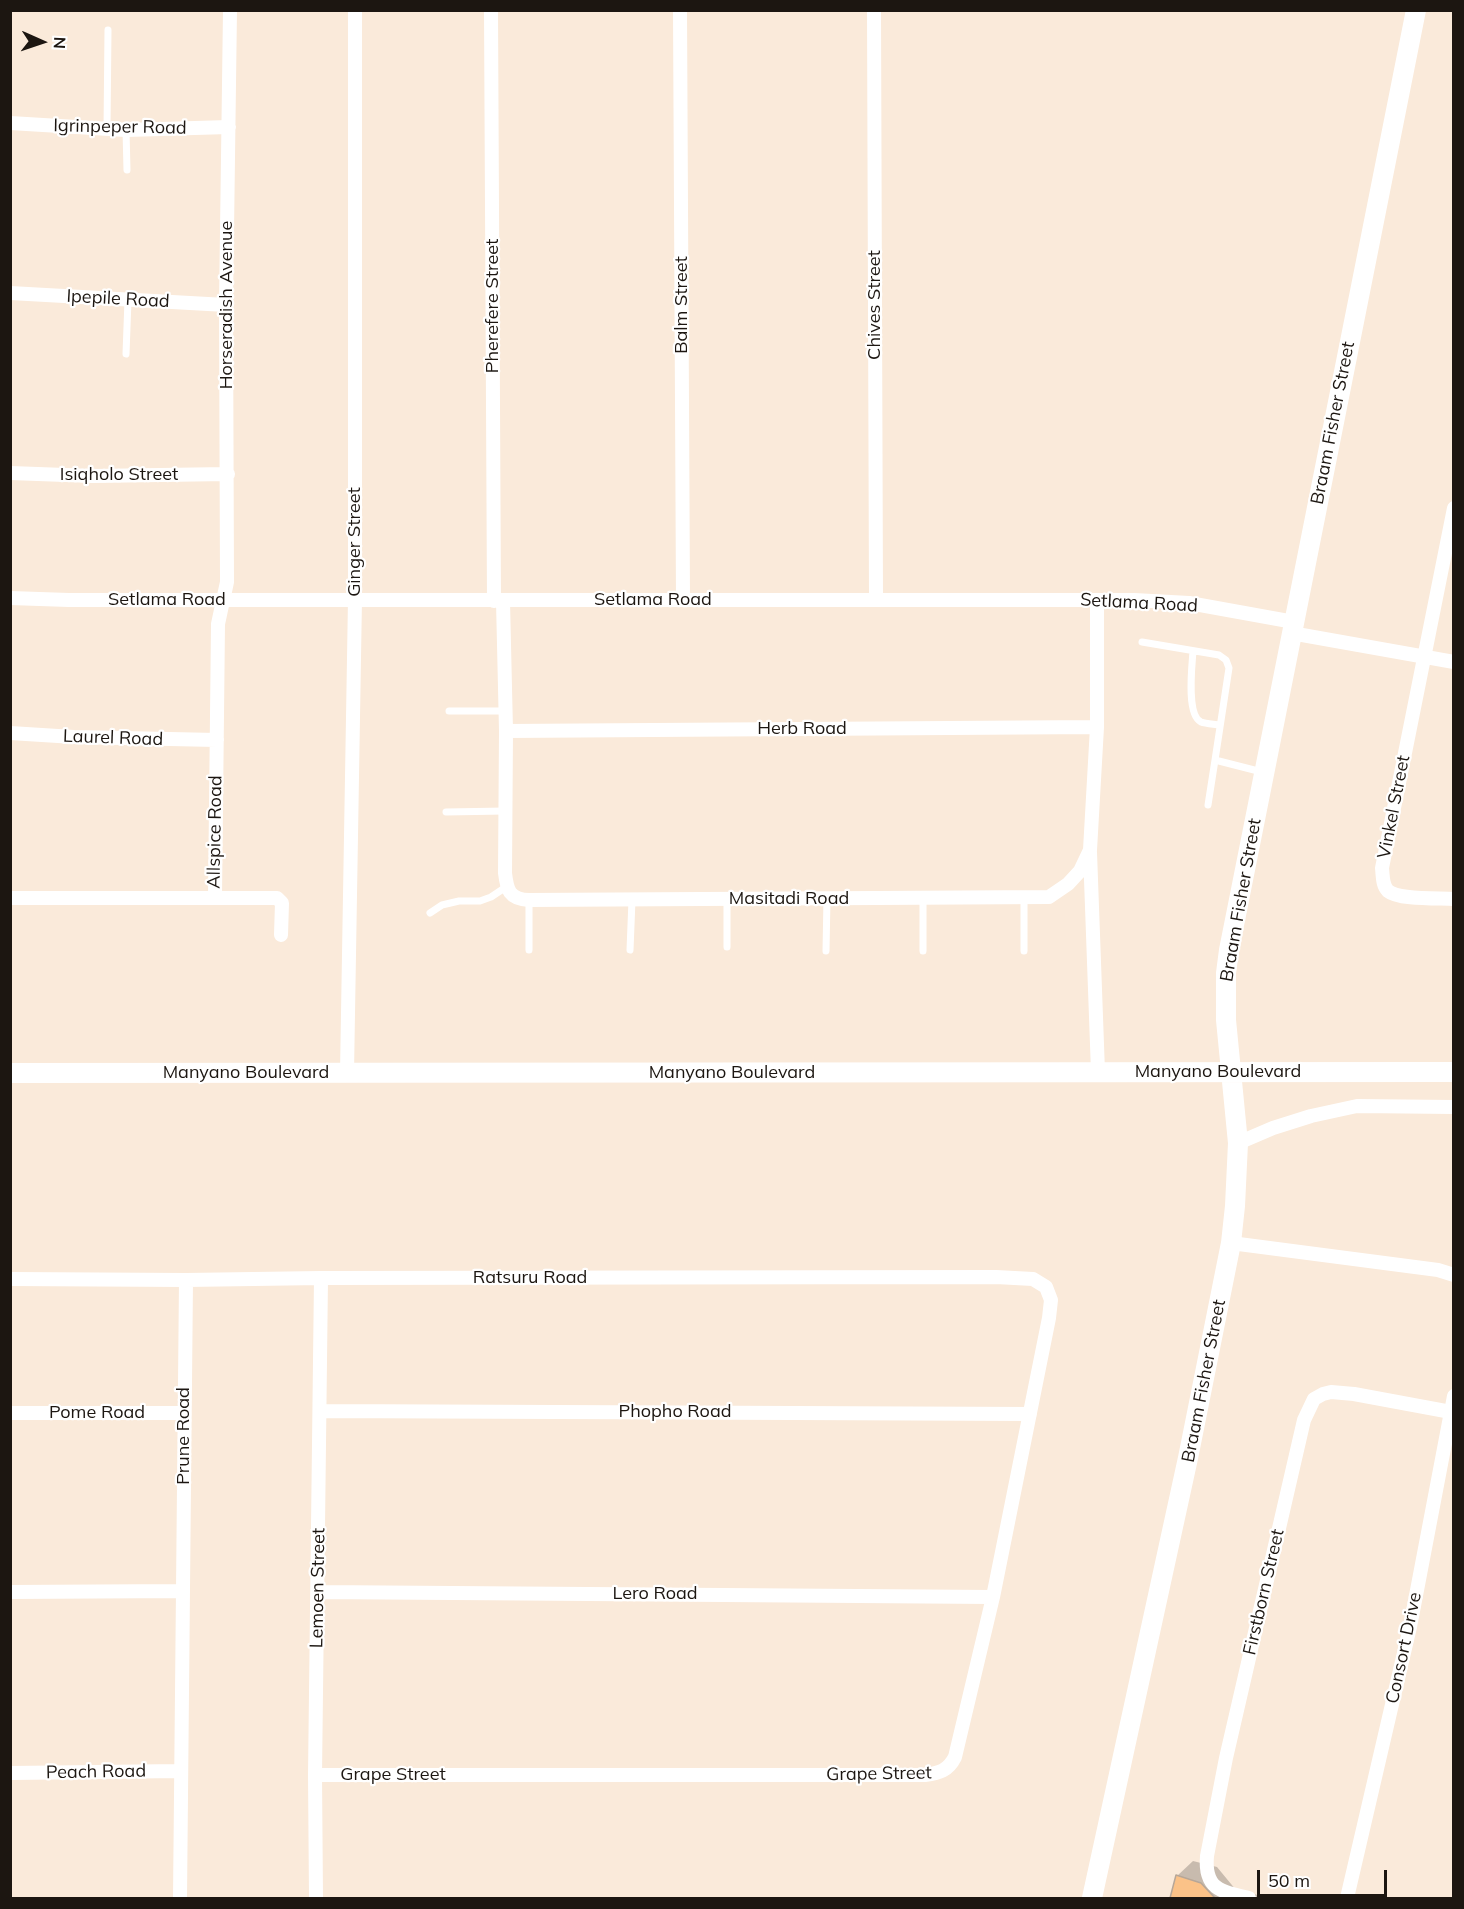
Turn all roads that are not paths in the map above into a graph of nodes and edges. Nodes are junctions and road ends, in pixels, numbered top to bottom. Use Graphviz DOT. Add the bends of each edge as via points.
graph roads {
  1 [pos="230,10"];
  2 [pos="354,10"];
  3 [pos="491,10"];
  4 [pos="680,10"];
  5 [pos="874,10"];
  6 [pos="1416,10"];
  7 [pos="108,30"];
  8 [pos="10,123"];
  9 [pos="229,127"];
  10 [pos="107,129"];
  11 [pos="126,130"];
  12 [pos="127,170"];
  13 [pos="10,292"];
  14 [pos="128,300"];
  15 [pos="226,305"];
  16 [pos="126,354"];
  17 [pos="10,472"];
  18 [pos="228,474"];
  19 [pos="1454,508"];
  20 [pos="10,598"];
  21 [pos="355,599"];
  22 [pos="876,599"];
  23 [pos="223,600"];
  24 [pos="683,600"];
  25 [pos="1097,600"];
  26 [pos="498,601"];
  27 [pos="1292,628"];
  28 [pos="1142,642"];
  29 [pos="1193,651"];
  30 [pos="1423,657"];
  31 [pos="1454,662"];
  32 [pos="449,711"];
  33 [pos="506,711"];
  34 [pos="1220,725"];
  35 [pos="1097,727"];
  36 [pos="506,731"];
  37 [pos="10,733"];
  38 [pos="217,740"];
  39 [pos="1215,760"];
  40 [pos="1264,772"];
  41 [pos="1208,805"];
  42 [pos="446,812"];
  43 [pos="505,812"];
  44 [pos="1090,850"];
  45 [pos="506,888"];
  46 [pos="215,897"];
  47 [pos="923,897"];
  48 [pos="1024,897"];
  49 [pos="10,898"];
  50 [pos="827,898"];
  51 [pos="727,899"];
  52 [pos="1454,899"];
  53 [pos="529,900"];
  54 [pos="632,900"];
  55 [pos="430,913"];
  56 [pos="281,934"];
  57 [pos="727,948"];
  58 [pos="529,950"];
  59 [pos="630,950"];
  60 [pos="826,951"];
  61 [pos="923,951"];
  62 [pos="1024,951"];
  63 [pos="1098,1072"];
  64 [pos="1232,1072"];
  65 [pos="1454,1072"];
  66 [pos="10,1073"];
  67 [pos="347,1073"];
  68 [pos="1454,1107"];
  69 [pos="1238,1143"];
  70 [pos="1231,1243"];
  71 [pos="1454,1275"];
  72 [pos="321,1278"];
  73 [pos="10,1280"];
  74 [pos="186,1280"];
  75 [pos="1046,1287"];
  76 [pos="1454,1396"];
  77 [pos="320,1411"];
  78 [pos="1451,1412"];
  79 [pos="10,1413"];
  80 [pos="184,1413"];
  81 [pos="1030,1414"];
  82 [pos="183,1591"];
  83 [pos="10,1592"];
  84 [pos="318,1592"];
  85 [pos="993,1597"];
  86 [pos="181,1771"];
  87 [pos="10,1773"];
  88 [pos="315,1775"];
  89 [pos="180,1899"];
  90 [pos="316,1899"];
  91 [pos="1092,1899"];
  92 [pos="1249,1899"];
  93 [pos="1347,1899"];
  1 -- 9 [label="street, Horseradish Avenue"];
  2 -- 21 [label="street, Ginger Street"];
  3 -- 26 [label="street, Pherefere Street"];
  4 -- 24 [label="street, Balm Street"];
  5 -- 22 [label="street, Chives Street"];
  6 -- 27 [label="street, Braam Fisher Street"];
  7 -- 10 [label="lane"];
  8 -- 10 [label="street, Igrinpeper Road"];
  9 -- 11 [label="street, Igrinpeper Road"];
  9 -- 15 [label="street, Horseradish Avenue"];
  10 -- 11 [label="street, Igrinpeper Road"];
  11 -- 12 [label="lane"];
  13 -- 14 [label="street, Ipepile Road"];
  14 -- 15 [label="street, Ipepile Road"];
  14 -- 16 [label="lane"];
  15 -- 18 [label="street, Horseradish Avenue"];
  17 -- 18 [label="street, Isiqholo Street" via="93,476"];
  18 -- 23 [label="street, Horseradish Avenue" via="227,582"];
  19 -- 30 [label="street"];
  20 -- 23 [label="street, Setlama Road"];
  21 -- 23 [label="street, Setlama Road"];
  21 -- 26 [label="street, Setlama Road"];
  21 -- 67 [label="street, Ginger Street"];
  22 -- 24 [label="street, Setlama Road"];
  22 -- 25 [label="street, Setlama Road"];
  23 -- 38 [label="street, Allspice Road" via="218,624"];
  24 -- 26 [label="street, Setlama Road"];
  25 -- 27 [label="street, Setlama Road" via="1189,603"];
  25 -- 35 [label="street, Masitadi Road"];
  26 -- 33 [label="street"];
  27 -- 30 [label="street, Setlama Road"];
  27 -- 40 [label="street, Braam Fisher Street"];
  28 -- 29 [label="lane"];
  29 -- 34 [label="lane" via="1194,717 1200,722"];
  29 -- 34 [label="lane" via="1219,655 1229,668"];
  30 -- 31 [label="street, Setlama Road"];
  30 -- 52 [label="street, Vinkel Street" via="1384,859 1383,884 1398,896"];
  32 -- 33 [label="lane"];
  33 -- 36 [label="street"];
  34 -- 39 [label="lane"];
  35 -- 36 [label="street, Herb Road"];
  35 -- 44 [label="street, Masitadi Road"];
  36 -- 43 [label="street"];
  37 -- 38 [label="street, Laurel Road"];
  38 -- 46 [label="street, Allspice Road"];
  39 -- 40 [label="lane"];
  39 -- 41 [label="lane"];
  40 -- 64 [label="street, Braam Fisher Street" via="1226,973"];
  42 -- 43 [label="lane"];
  43 -- 45 [label="street"];
  44 -- 48 [label="street, Masitadi Road" via="1080,871 1068,884 1049,897"];
  44 -- 63 [label="street"];
  45 -- 53 [label="street, Masitadi Road" via="516,897"];
  45 -- 55 [label="lane" via="480,901 442,905"];
  46 -- 49 [label="street, Allspice Road"];
  46 -- 56 [label="street" via="277,898 282,903"];
  47 -- 48 [label="street, Masitadi Road"];
  47 -- 50 [label="street, Masitadi Road"];
  47 -- 61 [label="lane"];
  48 -- 62 [label="lane"];
  50 -- 51 [label="street, Masitadi Road"];
  50 -- 60 [label="lane"];
  51 -- 54 [label="street, Masitadi Road"];
  51 -- 57 [label="lane"];
  53 -- 54 [label="street, Masitadi Road"];
  53 -- 58 [label="lane"];
  54 -- 59 [label="lane"];
  63 -- 64 [label="street, Manyano Boulevard"];
  63 -- 67 [label="street, Manyano Boulevard"];
  64 -- 65 [label="street, Manyano Boulevard"];
  64 -- 69 [label="street, Braam Fisher Street"];
  66 -- 67 [label="street, Manyano Boulevard"];
  68 -- 69 [label="street" via="1357,1106 1311,1116"];
  69 -- 70 [label="street, Braam Fisher Street"];
  70 -- 71 [label="street"];
  70 -- 91 [label="street, Braam Fisher Street"];
  72 -- 74 [label="street, Ratsuru Road"];
  72 -- 75 [label="street, Ratsuru Road" via="996,1277 1033,1279"];
  72 -- 77 [label="street, Lemoen Street"];
  73 -- 74 [label="street, Ratsuru Road"];
  74 -- 80 [label="street, Prune Road"];
  75 -- 81 [label="street, Grape Street" via="1051,1300 1049,1318"];
  76 -- 78 [label="street, Consort Drive"];
  77 -- 81 [label="street, Phopho Road"];
  77 -- 84 [label="street, Lemoen Street"];
  78 -- 92 [label="street, Firstborn Street" via="1342,1392 1314,1399 1304,1420 1207,1856 1210,1880 1230,1894"];
  78 -- 93 [label="street, Consort Drive" via="1410,1627"];
  79 -- 80 [label="street, Pome Road"];
  80 -- 82 [label="street, Prune Road"];
  81 -- 85 [label="street, Grape Street"];
  82 -- 83 [label="street"];
  82 -- 86 [label="street, Prune Road"];
  84 -- 85 [label="street, Lero Road"];
  84 -- 88 [label="street, Lemoen Street"];
  85 -- 88 [label="street, Grape Street" via="955,1757 943,1772"];
  86 -- 87 [label="street, Peach Road"];
  86 -- 89 [label="street"];
  88 -- 90 [label="street, Lemoen Street"];
}
